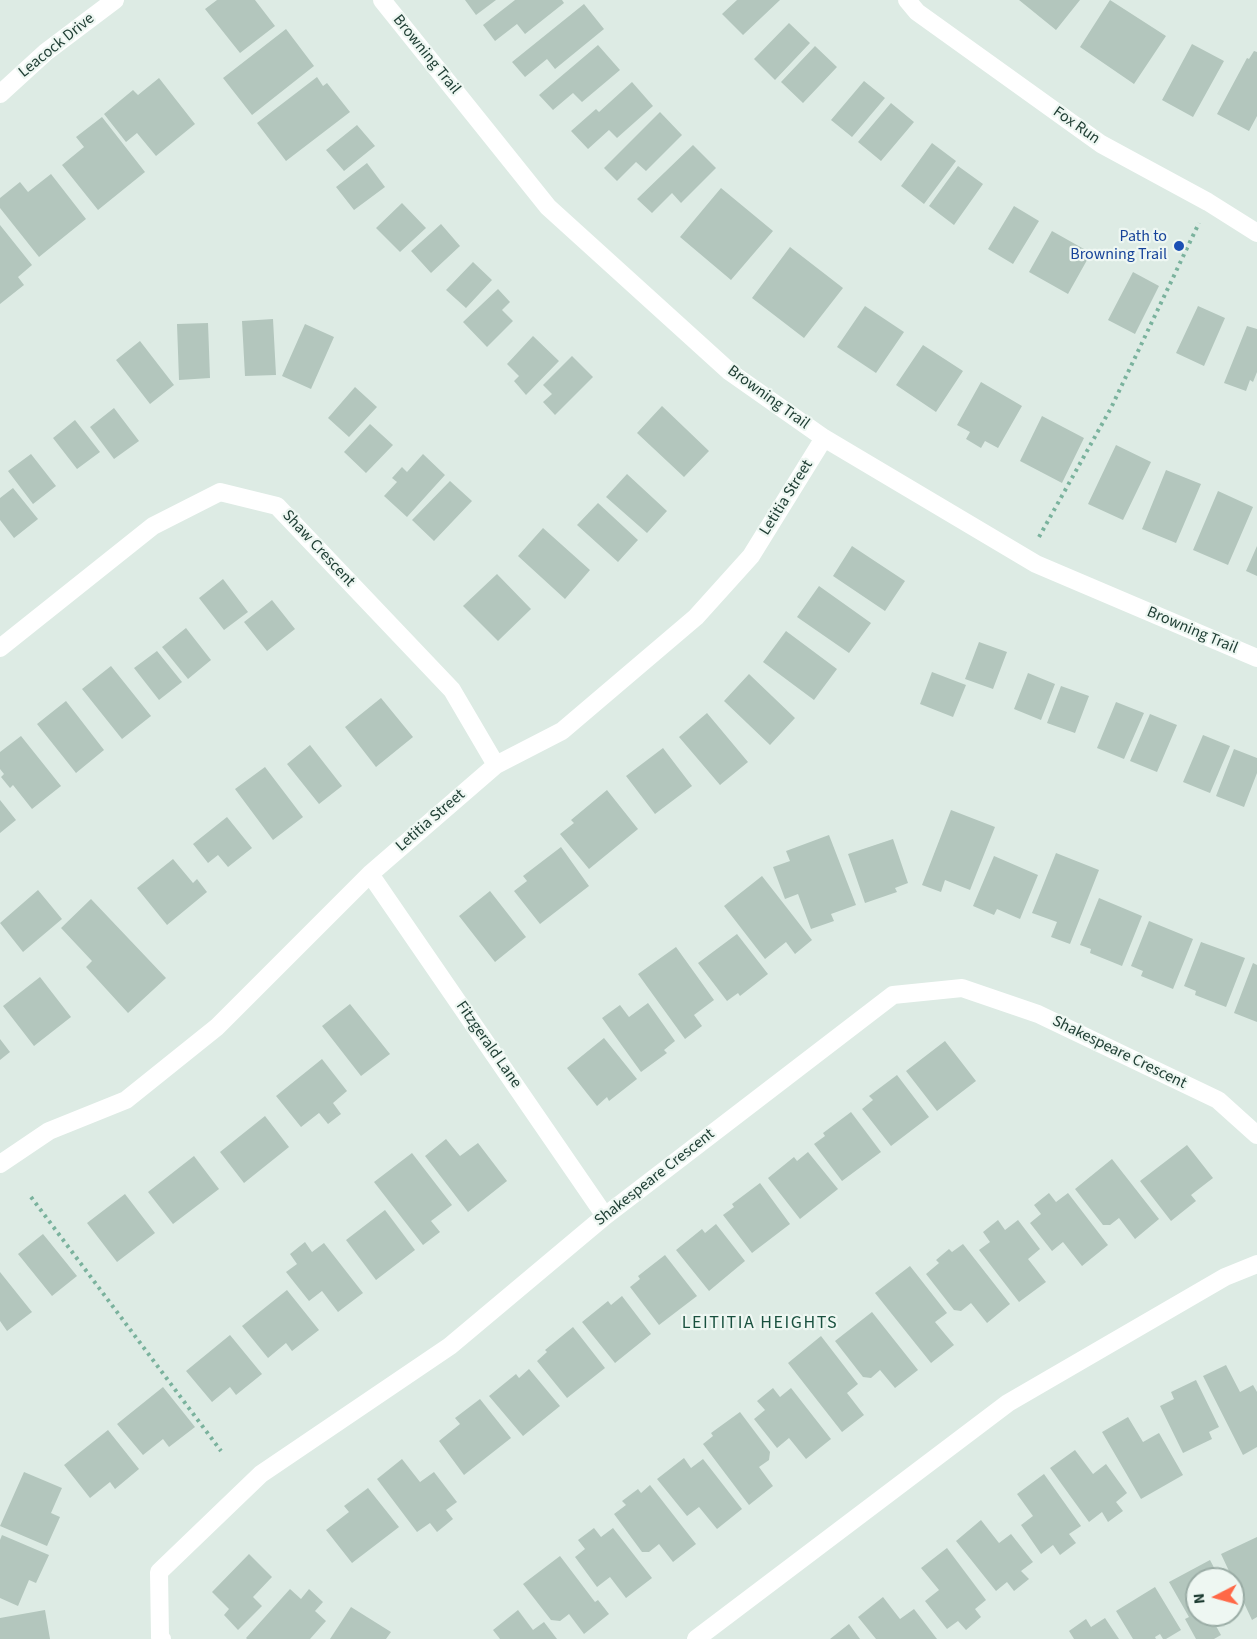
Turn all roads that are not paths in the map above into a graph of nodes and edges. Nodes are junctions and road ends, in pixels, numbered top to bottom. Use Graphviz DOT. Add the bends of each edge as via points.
graph roads {
  1 [pos="115,0"];
  2 [pos="382,0"];
  3 [pos="907,0"];
  4 [pos="0,94"];
  5 [pos="1256,229"];
  6 [pos="824,438"];
  7 [pos="0,648"];
  8 [pos="1257,658"];
  9 [pos="496,765"];
  10 [pos="370,874"];
  11 [pos="1257,1135"];
  12 [pos="0,1164"];
  13 [pos="606,1216"];
  14 [pos="1257,1264"];
  15 [pos="162,1639"];
  16 [pos="696,1639"];
  1 -- 4 [label="street, Leacock Drive" via="46,52"];
  2 -- 6 [label="street, Browning Trail" via="548,207 730,372"];
  3 -- 5 [label="street, Fox Run" via="916,12 1101,144"];
  6 -- 8 [label="street, Browning Trail" via="1027,558"];
  6 -- 9 [label="street, Letitia Street" via="751,556 696,617 562,731"];
  7 -- 9 [label="street, Shaw Crescent" via="153,526 220,492 277,506 452,690"];
  9 -- 10 [label="street, Letitia Street"];
  10 -- 12 [label="street, Letitia Street" via="217,1027 126,1100 49,1131"];
  10 -- 13 [label="street, Fitzgerald Lane"];
  11 -- 13 [label="street, Shakespeare Crescent" via="1218,1100 1038,1014 962,988 893,995"];
  13 -- 15 [label="street, Shakespeare Crescent" via="450,1346 261,1474 159,1572"];
  14 -- 16 [label="street" via="1225,1277 1008,1403"];
}
